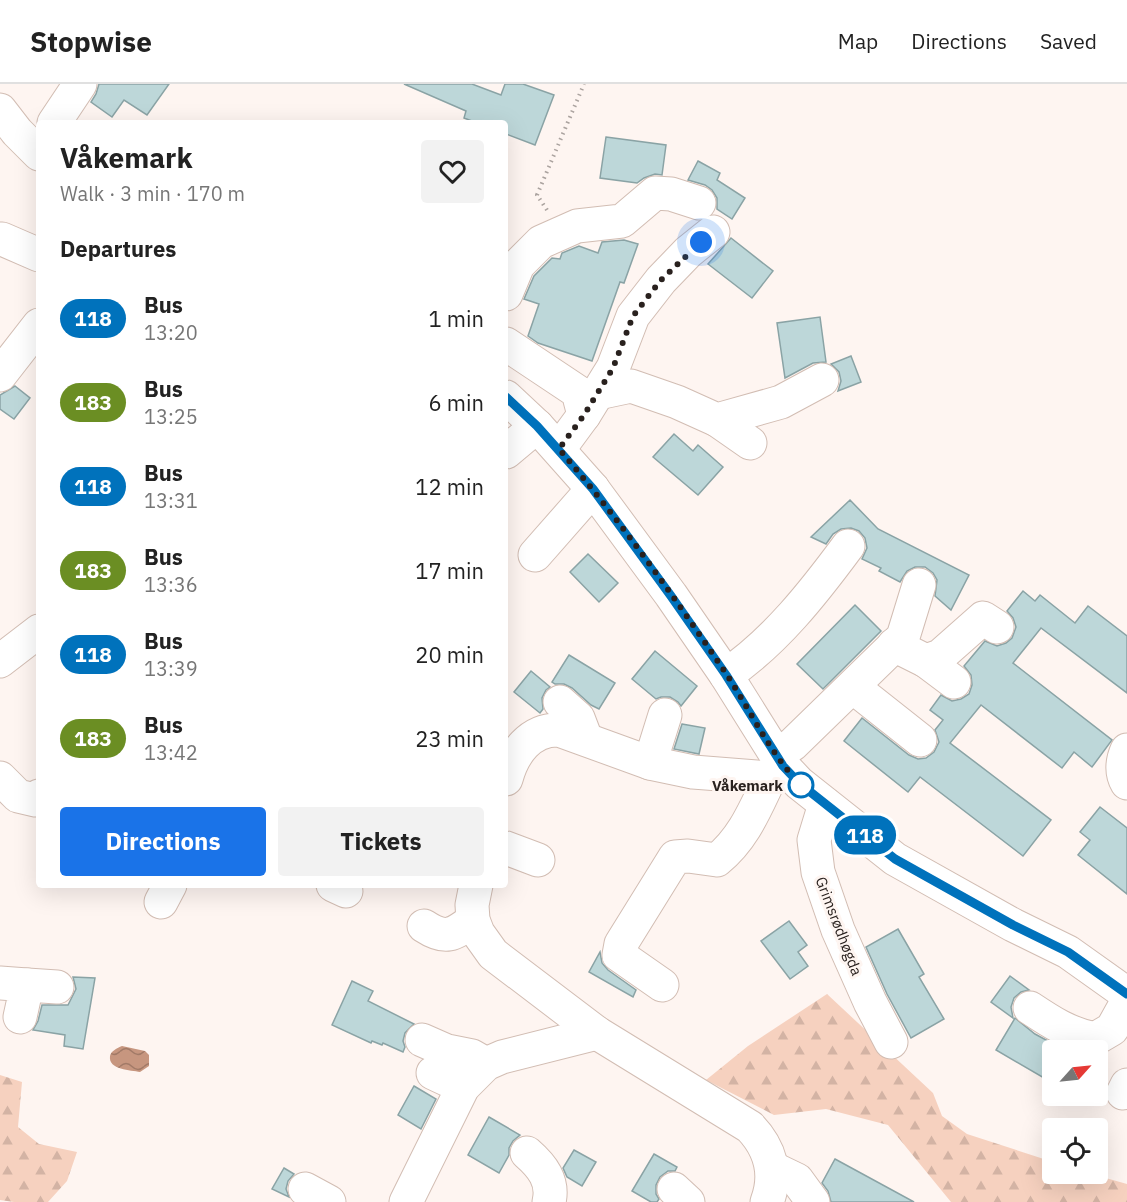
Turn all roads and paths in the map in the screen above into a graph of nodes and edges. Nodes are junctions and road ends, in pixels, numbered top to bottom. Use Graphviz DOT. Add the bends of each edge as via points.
graph roads {
  1 [pos="80,84"];
  2 [pos="584,84"];
  3 [pos="0,110"];
  4 [pos="56,120"];
  5 [pos="36,150"];
  6 [pos="699,203"];
  7 [pos="563,232"];
  8 [pos="713,232"];
  9 [pos="2,239"];
  10 [pos="36,254"];
  11 [pos="508,289"];
  12 [pos="36,341"];
  13 [pos="508,345"];
  14 [pos="822,380"];
  15 [pos="9,382"];
  16 [pos="508,399"];
  17 [pos="591,404"];
  18 [pos="717,420"];
  19 [pos="548,437"];
  20 [pos="750,443"];
  21 [pos="508,451"];
  22 [pos="593,489"];
  23 [pos="848,546"];
  24 [pos="535,555"];
  25 [pos="919,585"];
  26 [pos="997,627"];
  27 [pos="36,638"];
  28 [pos="894,645"];
  29 [pos="926,661"];
  30 [pos="0,662"];
  31 [pos="726,675"];
  32 [pos="954,681"];
  33 [pos="853,687"];
  34 [pos="560,702"];
  35 [pos="665,715"];
  36 [pos="586,739"];
  37 [pos="920,740"];
  38 [pos="1127,750"];
  39 [pos="629,763"];
  40 [pos="776,766"];
  41 [pos="508,772"];
  42 [pos="0,778"];
  43 [pos="1127,783"];
  44 [pos="36,798"];
  45 [pos="825,804"];
  46 [pos="508,849"];
  47 [pos="538,860"];
  48 [pos="475,888"];
  49 [pos="473,920"];
  50 [pos="424,926"];
  51 [pos="28,985"];
  52 [pos="662,985"];
  53 [pos="1127,994"];
  54 [pos="1127,1002"];
  55 [pos="1029,1008"];
  56 [pos="20,1017"];
  57 [pos="597,1033"];
  58 [pos="422,1040"];
  59 [pos="891,1042"];
  60 [pos="486,1064"];
  61 [pos="433,1073"];
  62 [pos="463,1086"];
  63 [pos="528,1153"];
  64 [pos="772,1168"];
  65 [pos="406,1202"];
  66 [pos="549,1202"];
  67 [pos="767,1202"];
  68 [pos="813,1202"];
  1 -- 4 [label="main road"];
  2 -- 7 [label="path" via="537,195"];
  3 -- 5 [label="main road"];
  6 -- 7 [label="main road" via="655,193 622,221 577,226"];
  7 -- 11 [label="main road" via="541,242 518,265"];
  8 -- 17 [label="main road" via="661,280 633,316 613,368"];
  9 -- 10 [label="main road"];
  12 -- 15 [label="main road"];
  13 -- 17 [label="main road"];
  14 -- 18 [label="main road" via="781,402"];
  16 -- 19 [label="main road"];
  17 -- 18 [label="main road" via="631,386"];
  17 -- 19 [label="main road"];
  18 -- 20 [label="main road"];
  19 -- 21 [label="main road"];
  19 -- 22 [label="main road"];
  22 -- 24 [label="main road"];
  22 -- 31 [label="main road"];
  23 -- 31 [label="main road" via="816,590 764,644"];
  25 -- 28 [label="main road" via="903,637"];
  26 -- 29 [label="main road" via="983,618 940,656"];
  27 -- 30 [label="main road"];
  28 -- 29 [label="main road"];
  28 -- 33 [label="main road"];
  29 -- 32 [label="main road"];
  31 -- 40 [label="main road"];
  33 -- 37 [label="main road"];
  33 -- 40 [label="main road" via="793,744"];
  34 -- 36 [label="main road" via="578,718"];
  35 -- 39 [label="main road"];
  36 -- 39 [label="main road"];
  36 -- 41 [label="main road" via="559,730 535,734 521,747"];
  38 -- 43 [label="main road" via="1123,771"];
  39 -- 40 [label="main road" via="693,772"];
  40 -- 45 [label="main road"];
  40 -- 52 [label="main road" via="751,818 731,848 717,860 675,856 621,944 619,955"];
  42 -- 44 [label="main road" via="18,796"];
  45 -- 53 [label="main road" via="895,859 1068,952"];
  45 -- 59 [label="main road, Grimsrødhøgda" via="814,840 818,872 838,930"];
  46 -- 47 [label="main road"];
  48 -- 49 [label="main road"];
  49 -- 50 [label="main road" via="453,934 435,933"];
  49 -- 57 [label="main road" via="493,954"];
  51 -- 56 [label="main road"];
  54 -- 55 [label="main road" via="1112,1029 1095,1039 1056,1026"];
  57 -- 60 [label="main road"];
  57 -- 64 [label="main road" via="750,1126 761,1138"];
  58 -- 60 [label="main road"];
  60 -- 62 [label="main road"];
  61 -- 62 [label="main road"];
  62 -- 65 [label="main road"];
  63 -- 66 [label="main road" via="541,1165 551,1186"];
  64 -- 67 [label="main road"];
  64 -- 68 [label="main road" via="797,1180"];
}
